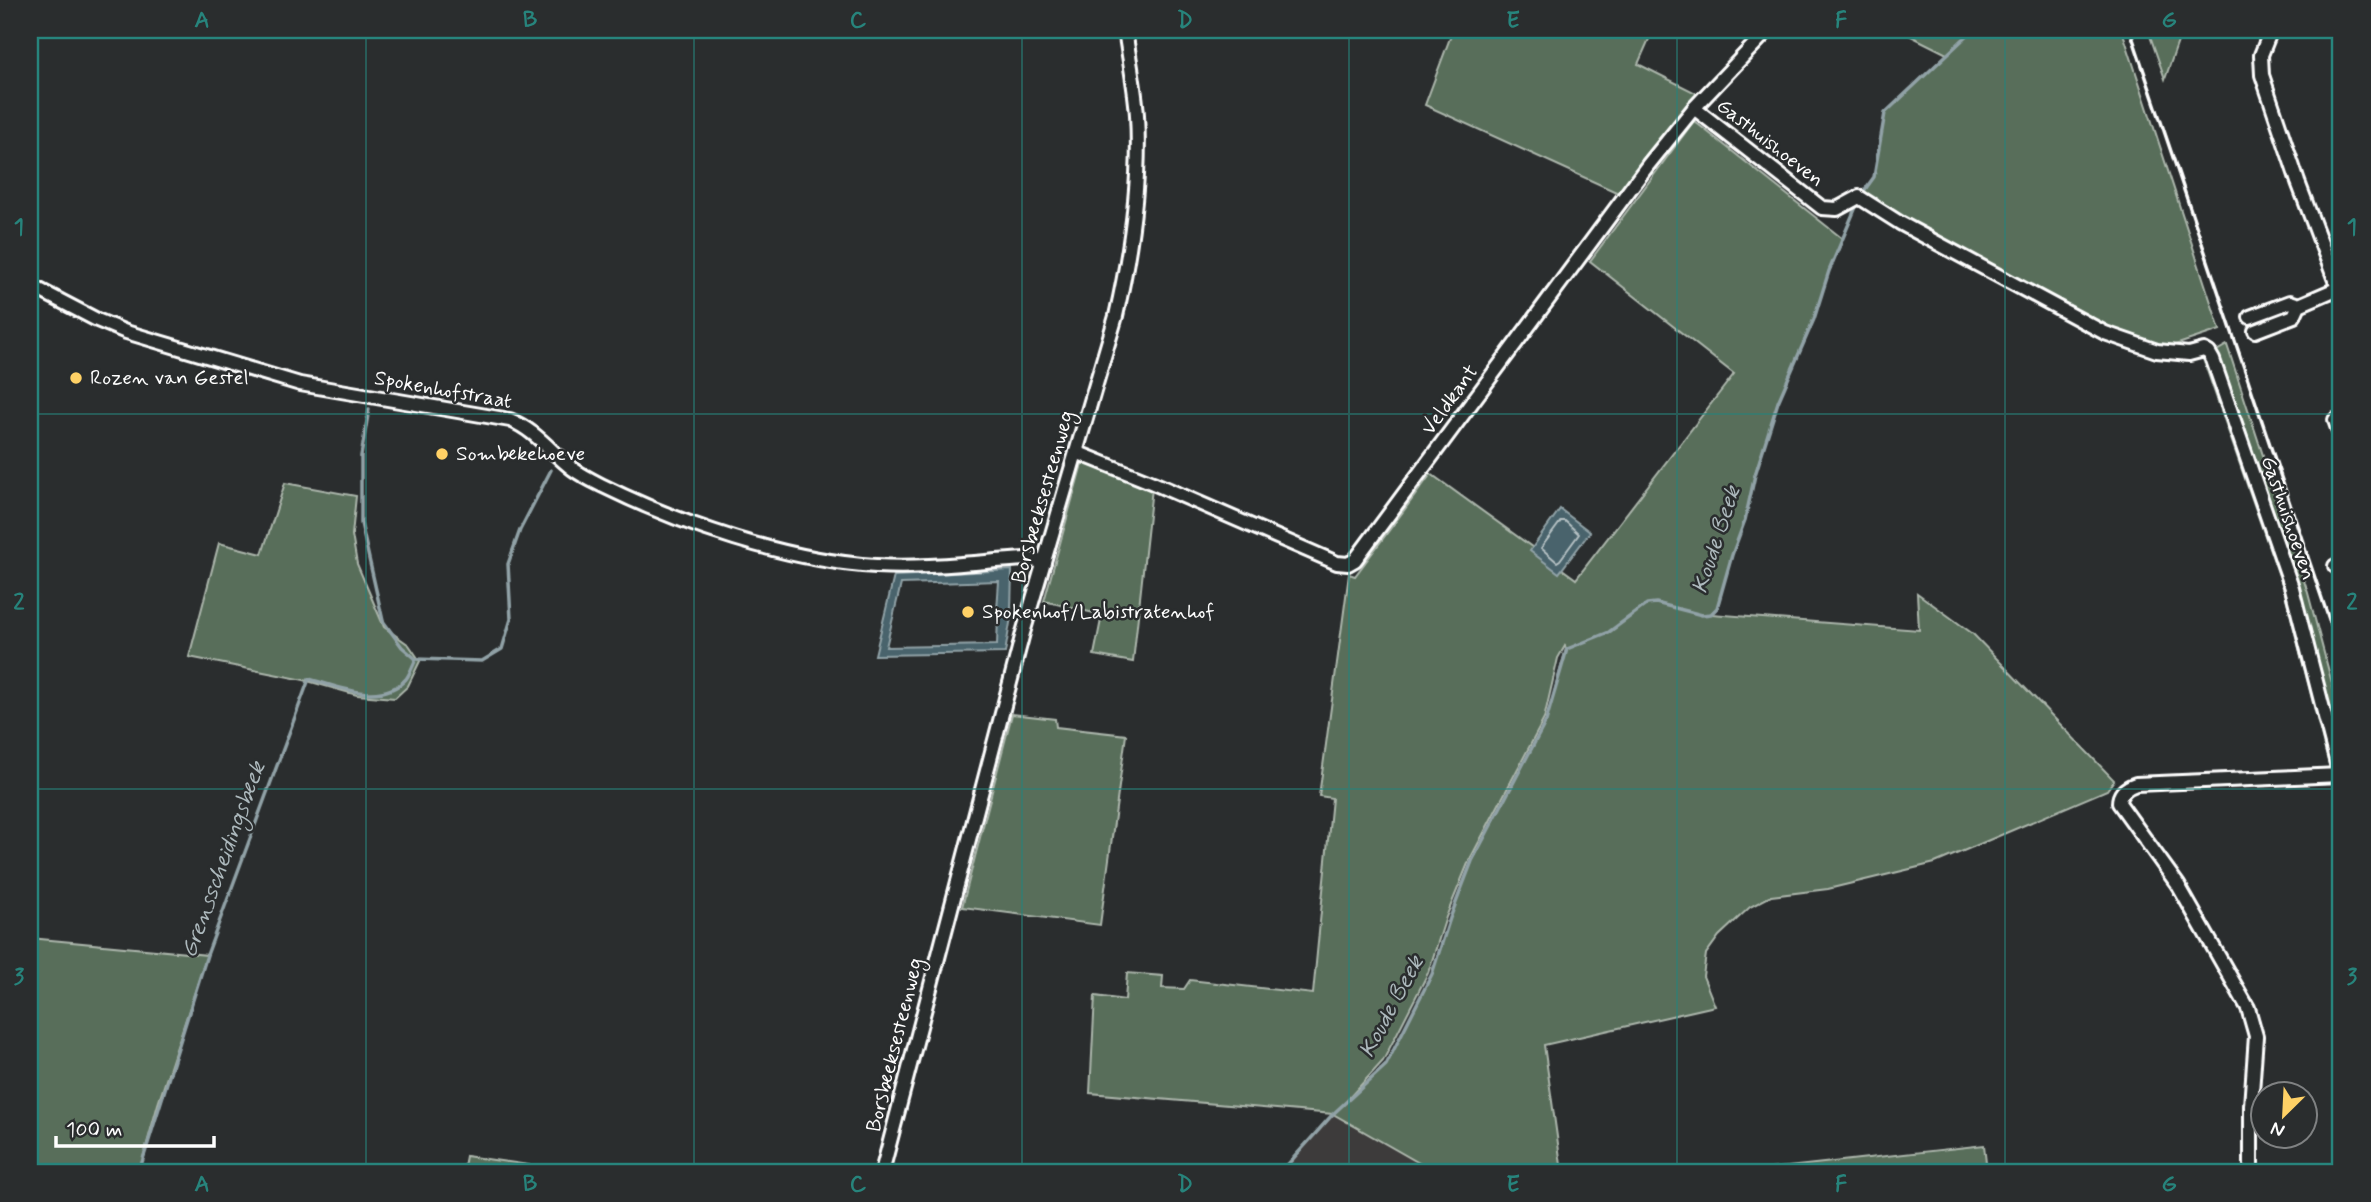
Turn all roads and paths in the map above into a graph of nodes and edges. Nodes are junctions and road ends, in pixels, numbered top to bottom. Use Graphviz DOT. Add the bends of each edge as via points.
graph roads {
  1 [pos="1125,30"];
  2 [pos="1768,30"];
  3 [pos="2271,30"];
  4 [pos="1694,108"];
  5 [pos="30,285"];
  6 [pos="2340,290"];
  7 [pos="2299,305"];
  8 [pos="2250,317"];
  9 [pos="2255,331"];
  10 [pos="2341,418"];
  11 [pos="2341,437"];
  12 [pos="1076,452"];
  13 [pos="1044,562"];
  14 [pos="882,1172"];
  15 [pos="2251,1172"];
  1 -- 12 [label="street, Borsbeeksesteenweg" via="1137,114 1133,225 1116,316"];
  2 -- 4 [label="street, Veldkant"];
  3 -- 6 [label="street" via="2261,55 2262,75"];
  4 -- 12 [label="street, Veldkant" via="1355,561 1337,564"];
  4 -- 15 [label="street, Gasthuishoeven" via="1822,208 1837,209 1860,197 1899,223 2105,333 2157,351 2189,354 2204,350 2213,360 2292,588 2340,775 2136,784 2123,791 2119,803 2178,885 2248,1008 2256,1036"];
  5 -- 13 [label="street, Spokenhofstraat" via="126,332 276,377 510,420 601,485 678,518 792,554 876,566"];
  6 -- 7 [label="street"];
  7 -- 8 [label="street" via="2290,302"];
  7 -- 9 [label="street" via="2294,316"];
  10 -- 11 [label="street" via="2335,420"];
  12 -- 13 [label="street, Borsbeeksesteenweg"];
  13 -- 14 [label="street, Borsbeeksesteenweg"];
}
